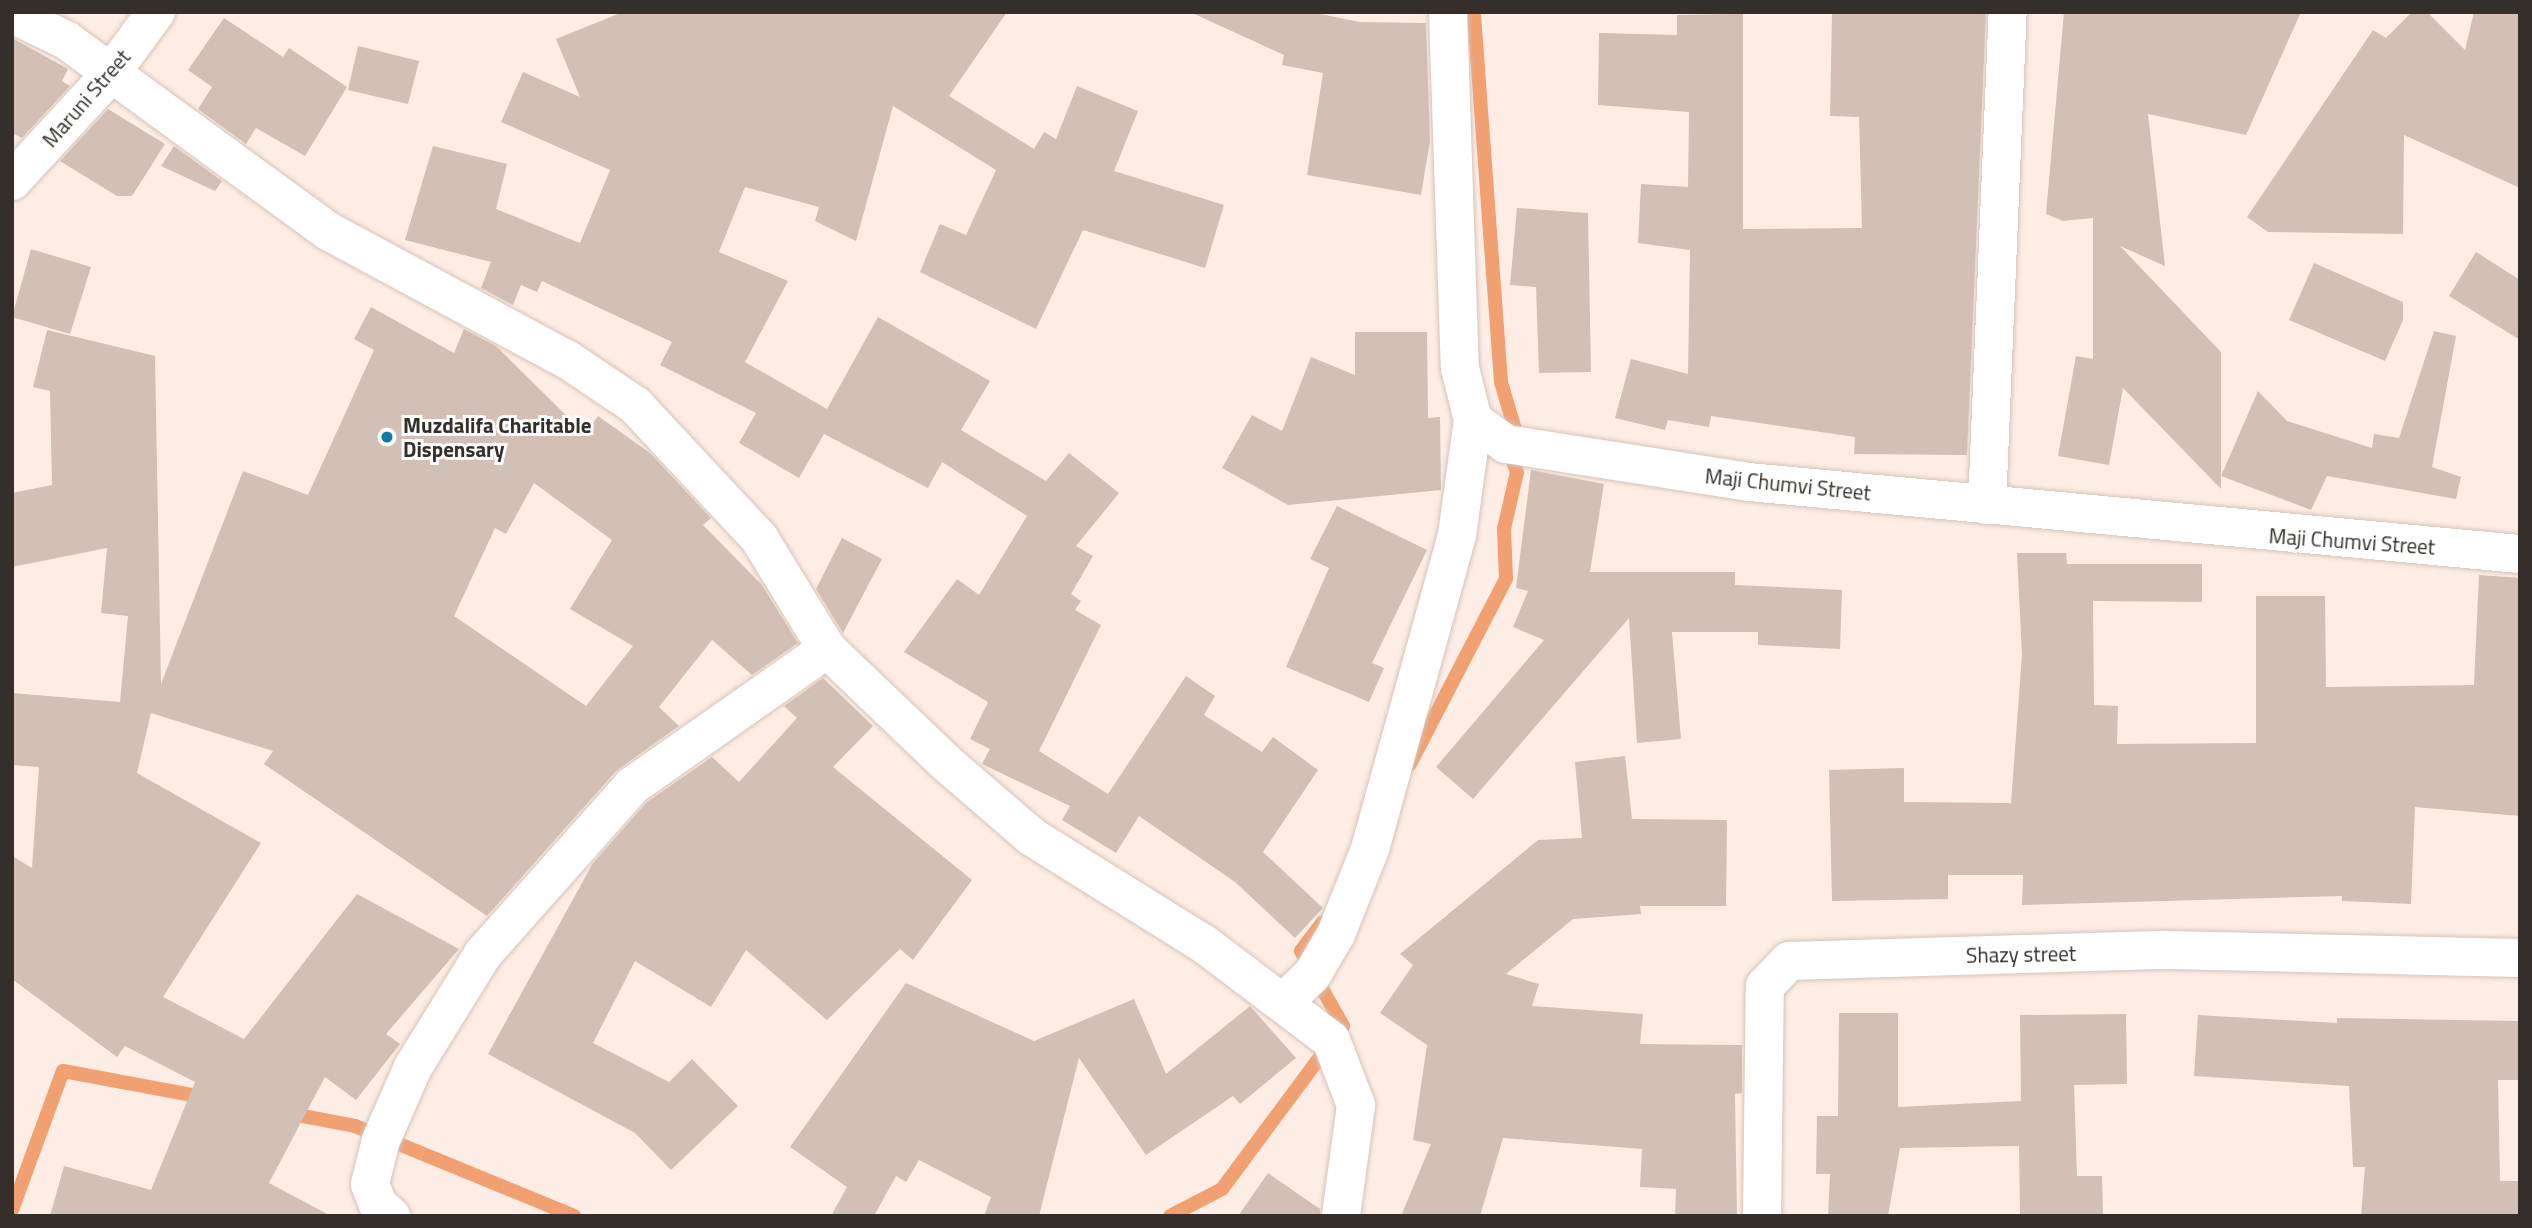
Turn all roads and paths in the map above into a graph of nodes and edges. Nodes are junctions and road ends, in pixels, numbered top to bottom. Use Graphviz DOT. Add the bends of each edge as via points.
graph roads {
  1 [pos="156,12"];
  2 [pos="1448,12"];
  3 [pos="2008,12"];
  4 [pos="12,14"];
  5 [pos="108,76"];
  6 [pos="12,181"];
  7 [pos="1473,420"];
  8 [pos="1987,505"];
  9 [pos="2520,554"];
  10 [pos="827,649"];
  11 [pos="2520,958"];
  12 [pos="1286,1000"];
  13 [pos="391,1216"];
  14 [pos="1341,1216"];
  15 [pos="1762,1216"];
  1 -- 5 [label="street, Maruni Street"];
  2 -- 7 [label="street" via="1455,300 1460,368"];
  3 -- 8 [label="street"];
  4 -- 5 [label="street" via="66,40"];
  5 -- 6 [label="street, Maruni Street"];
  5 -- 10 [label="street" via="328,231 568,360 635,405 759,538"];
  7 -- 8 [label="street, Maji Chumvi Street" via="1506,444 1538,453"];
  7 -- 12 [label="street" via="1457,535 1370,849 1336,934 1312,975"];
  8 -- 9 [label="street, Maji Chumvi Street"];
  10 -- 12 [label="street" via="1032,837"];
  10 -- 13 [label="street" via="632,786 483,954 419,1056 381,1140 370,1184"];
  11 -- 15 [label="street, Shazy street" via="2166,950 1789,961 1765,986"];
  12 -- 14 [label="street" via="1331,1040 1348,1072 1356,1105"];
}
